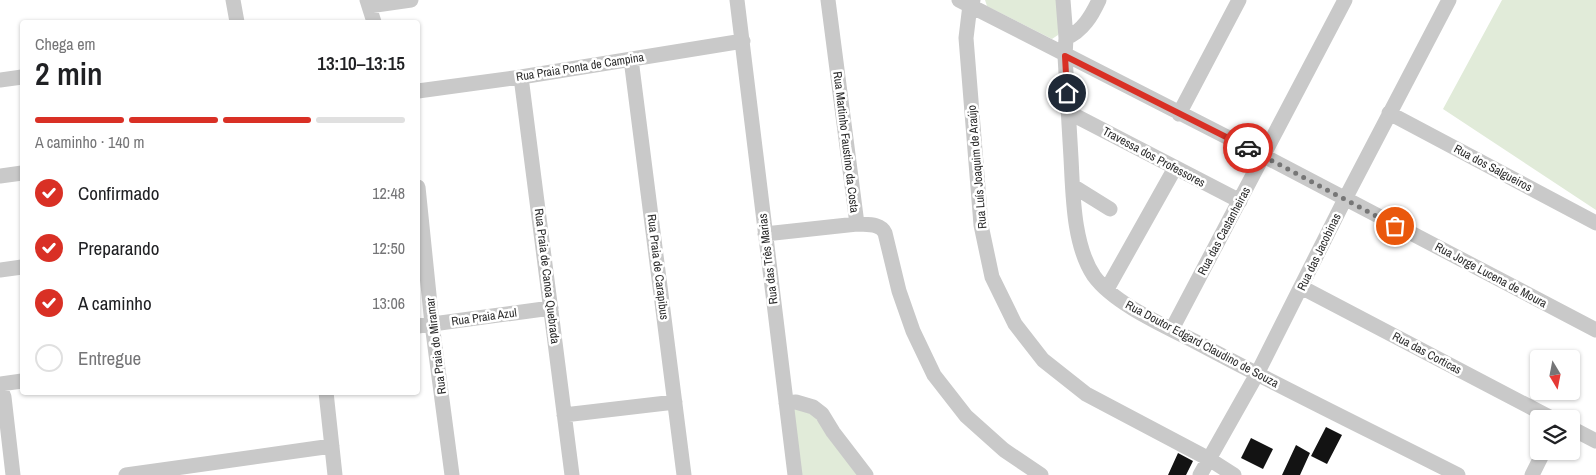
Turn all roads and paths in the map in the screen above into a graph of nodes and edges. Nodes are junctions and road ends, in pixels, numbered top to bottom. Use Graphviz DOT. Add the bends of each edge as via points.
graph roads {
  1 [pos="233,0"];
  2 [pos="411,0"];
  3 [pos="737,0"];
  4 [pos="828,0"];
  5 [pos="1063,0"];
  6 [pos="1099,0"];
  7 [pos="1239,0"];
  8 [pos="1345,0"];
  9 [pos="1448,0"];
  10 [pos="967,2"];
  11 [pos="368,3"];
  12 [pos="237,20"];
  13 [pos="373,20"];
  14 [pos="1066,38"];
  15 [pos="743,42"];
  16 [pos="1065,56"];
  17 [pos="631,59"];
  18 [pos="20,77"];
  19 [pos="521,77"];
  20 [pos="0,80"];
  21 [pos="420,91"];
  22 [pos="1068,112"];
  23 [pos="1389,113"];
  24 [pos="1180,114"];
  25 [pos="1264,156"];
  26 [pos="1175,168"];
  27 [pos="20,173"];
  28 [pos="0,176"];
  29 [pos="1073,186"];
  30 [pos="1345,199"];
  31 [pos="1240,201"];
  32 [pos="1110,209"];
  33 [pos="420,217"];
  34 [pos="1596,223"];
  35 [pos="857,224"];
  36 [pos="765,234"];
  37 [pos="20,267"];
  38 [pos="0,270"];
  39 [pos="1301,288"];
  40 [pos="1107,289"];
  41 [pos="551,308"];
  42 [pos="425,325"];
  43 [pos="1172,329"];
  44 [pos="1596,330"];
  45 [pos="1257,374"];
  46 [pos="20,381"];
  47 [pos="1,391"];
  48 [pos="326,395"];
  49 [pos="675,402"];
  50 [pos="786,403"];
  51 [pos="1536,410"];
  52 [pos="564,415"];
  53 [pos="1580,433"];
  54 [pos="1596,441"];
  55 [pos="332,446"];
  56 [pos="1209,459"];
  57 [pos="1540,460"];
  58 [pos="9,466"];
  59 [pos="132,475"];
  60 [pos="336,475"];
  61 [pos="452,475"];
  62 [pos="572,475"];
  63 [pos="684,475"];
  64 [pos="795,475"];
  65 [pos="866,475"];
  66 [pos="1041,475"];
  67 [pos="1200,475"];
  68 [pos="1234,475"];
  69 [pos="1458,475"];
  70 [pos="1532,475"];
  1 -- 12 [label="street"];
  2 -- 11 [label="street"];
  3 -- 15 [label="street, Rua das Três Marias"];
  4 -- 35 [label="street, Rua Martinho Faustino da Costa"];
  5 -- 14 [label="street, Rua Doutor Edgard Claudino de Souza"];
  6 -- 14 [label="street" via="1083,27"];
  7 -- 24 [label="street"];
  8 -- 25 [label="street, Rua das Castanheiras"];
  9 -- 23 [label="street, Rua das Jacobinas"];
  10 -- 16 [label="street, Rua Jorge Lucena de Moura"];
  10 -- 56 [label="street, Rua Luís Joaquim de Araújo" via="966,38 981,225 992,277 1015,324 1044,360 1086,394"];
  11 -- 13 [label="street"];
  14 -- 16 [label="street, Rua Doutor Edgard Claudino de Souza"];
  15 -- 17 [label="street, Rua Praia Ponta de Campina"];
  15 -- 36 [label="street, Rua das Três Marias"];
  16 -- 22 [label="street, Rua Doutor Edgard Claudino de Souza"];
  16 -- 24 [label="street, Rua Jorge Lucena de Moura"];
  17 -- 19 [label="street, Rua Praia Ponta de Campina"];
  17 -- 49 [label="street, Rua Praia de Carapibus"];
  18 -- 20 [label="street"];
  19 -- 21 [label="street, Rua Praia Ponta de Campina"];
  19 -- 41 [label="street, Rua Praia de Canoa Quebrada"];
  22 -- 26 [label="street, Travessa dos Professores"];
  22 -- 29 [label="street, Rua Doutor Edgard Claudino de Souza"];
  23 -- 30 [label="street, Rua das Jacobinas"];
  23 -- 34 [label="street, Rua dos Salgueiros"];
  24 -- 25 [label="street, Rua Jorge Lucena de Moura"];
  25 -- 30 [label="street, Rua Jorge Lucena de Moura"];
  25 -- 31 [label="street, Rua das Castanheiras"];
  26 -- 31 [label="street, Travessa dos Professores"];
  26 -- 40 [label="street"];
  27 -- 28 [label="street"];
  29 -- 32 [label="street"];
  29 -- 40 [label="street, Rua Doutor Edgard Claudino de Souza" via="1082,252 1094,276"];
  30 -- 39 [label="street, Rua das Jacobinas"];
  30 -- 44 [label="street, Rua Jorge Lucena de Moura"];
  31 -- 43 [label="street, Rua das Castanheiras"];
  33 -- 42 [label="street, Rua Praia do Miramar"];
  35 -- 36 [label="street"];
  35 -- 66 [label="street, Rua Martinho Faustino da Costa" via="883,228 899,291 934,375 966,416 1004,450"];
  36 -- 50 [label="street, Rua das Três Marias"];
  37 -- 38 [label="street"];
  39 -- 45 [label="street, Rua das Jacobinas"];
  39 -- 51 [label="street, Rua das Corticas"];
  40 -- 43 [label="street, Rua Doutor Edgard Claudino de Souza" via="1123,302"];
  41 -- 42 [label="street, Rua Praia Azul"];
  41 -- 52 [label="street, Rua Praia de Canoa Quebrada"];
  42 -- 61 [label="street, Rua Praia do Miramar"];
  43 -- 45 [label="street, Rua Doutor Edgard Claudino de Souza"];
  45 -- 56 [label="street, Rua das Jacobinas"];
  45 -- 69 [label="street, Rua Doutor Edgard Claudino de Souza"];
  46 -- 47 [label="street"];
  47 -- 58 [label="street"];
  48 -- 55 [label="street"];
  49 -- 52 [label="street"];
  49 -- 63 [label="street, Rua Praia de Carapibus"];
  50 -- 64 [label="street, Rua das Três Marias"];
  50 -- 65 [label="street" via="813,406 822,414"];
  52 -- 62 [label="street, Rua Praia de Canoa Quebrada"];
  53 -- 54 [label="street"];
  55 -- 59 [label="street"];
  55 -- 60 [label="street"];
  56 -- 67 [label="street, Rua das Jacobinas"];
  56 -- 68 [label="street, Rua Luís Joaquim de Araújo"];
  57 -- 70 [label="street"];
}
